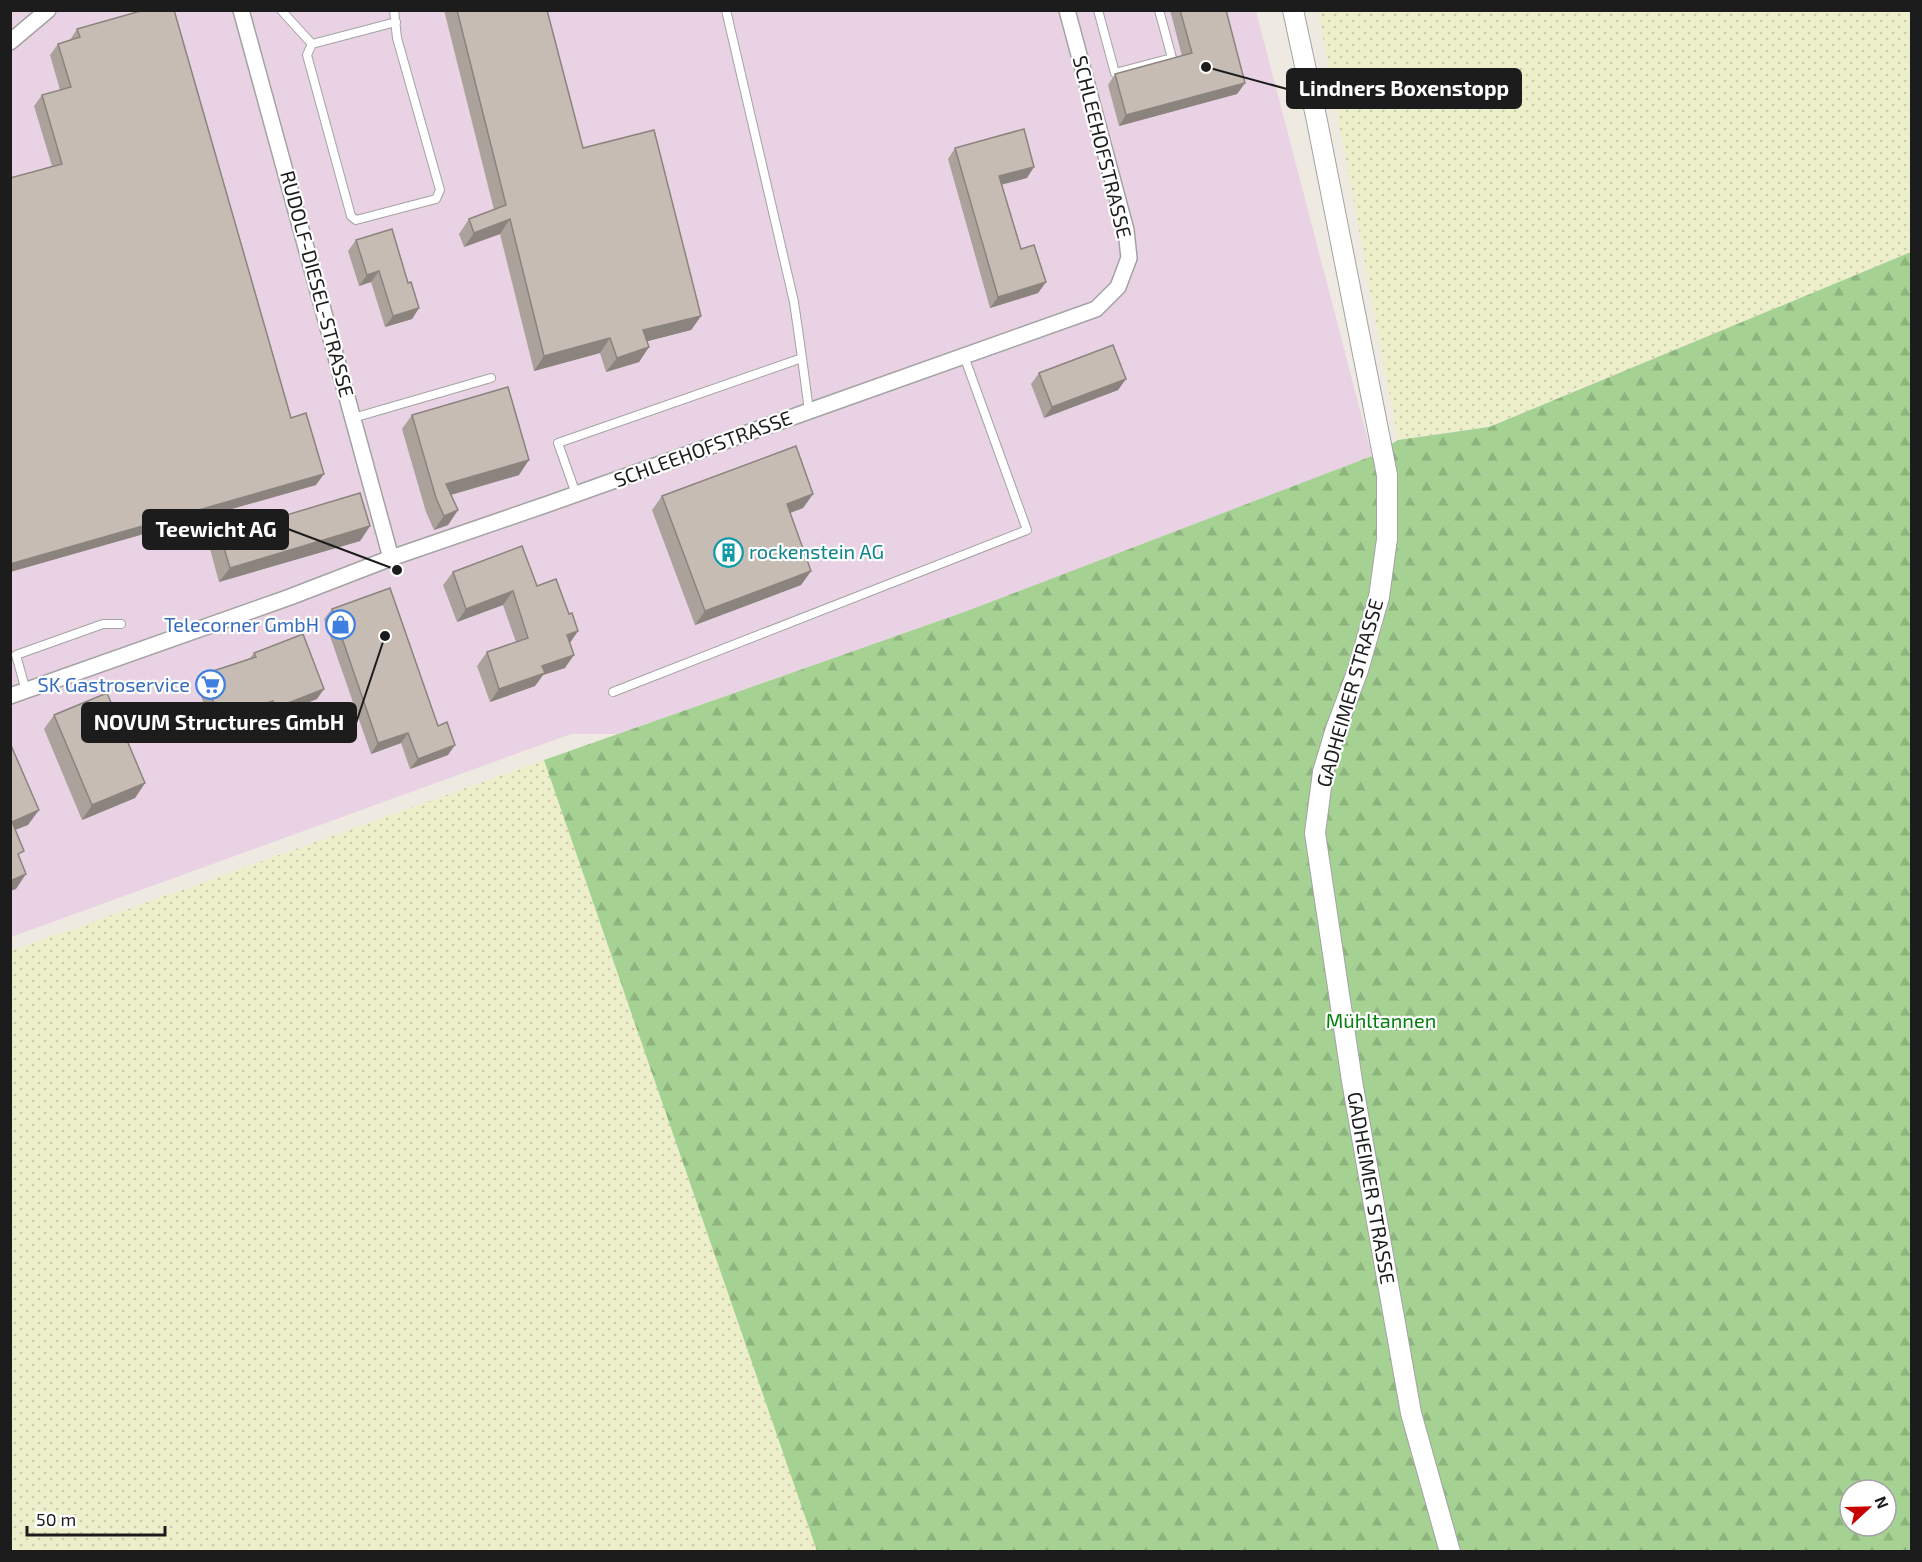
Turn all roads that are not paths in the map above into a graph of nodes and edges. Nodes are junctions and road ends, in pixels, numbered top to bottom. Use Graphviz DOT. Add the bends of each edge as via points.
graph roads {
  1 [pos="48,10"];
  2 [pos="241,10"];
  3 [pos="281,10"];
  4 [pos="394,10"];
  5 [pos="726,10"];
  6 [pos="1098,10"];
  7 [pos="1159,10"];
  8 [pos="1293,10"];
  9 [pos="1069,11"];
  10 [pos="396,22"];
  11 [pos="10,42"];
  12 [pos="312,44"];
  13 [pos="964,356"];
  14 [pos="802,358"];
  15 [pos="491,378"];
  16 [pos="809,411"];
  17 [pos="353,418"];
  18 [pos="576,494"];
  19 [pos="392,558"];
  20 [pos="121,624"];
  21 [pos="26,691"];
  22 [pos="613,692"];
  23 [pos="10,696"];
  24 [pos="1450,1551"];
  1 -- 11 [label="street"];
  2 -- 17 [label="street, RUDOLF-DIESEL-STRASSE"];
  3 -- 12 [label="lane"];
  4 -- 10 [label="lane"];
  5 -- 14 [label="lane" via="794,302"];
  6 -- 7 [label="lane" via="1115,74 1172,58"];
  8 -- 24 [label="street, GADHEIMER STRASSE" via="1387,475 1387,539 1379,597 1323,772 1315,833 1352,1081 1412,1413"];
  9 -- 13 [label="street, SCHLEEHOFSTRASSE" via="1126,230 1129,258 1118,287 1096,309"];
  10 -- 12 [label="lane"];
  10 -- 12 [label="lane" via="440,190 436,198 356,220 351,216 307,55"];
  13 -- 16 [label="street, SCHLEEHOFSTRASSE"];
  13 -- 22 [label="lane" via="1027,530"];
  14 -- 16 [label="lane"];
  14 -- 18 [label="lane" via="558,443"];
  15 -- 17 [label="lane"];
  16 -- 18 [label="street, SCHLEEHOFSTRASSE"];
  17 -- 19 [label="street, RUDOLF-DIESEL-STRASSE"];
  18 -- 19 [label="street, SCHLEEHOFSTRASSE"];
  19 -- 21 [label="street, SCHLEEHOFSTRASSE"];
  20 -- 21 [label="lane" via="102,624 16,655"];
  21 -- 23 [label="street, SCHLEEHOFSTRASSE"];
}
